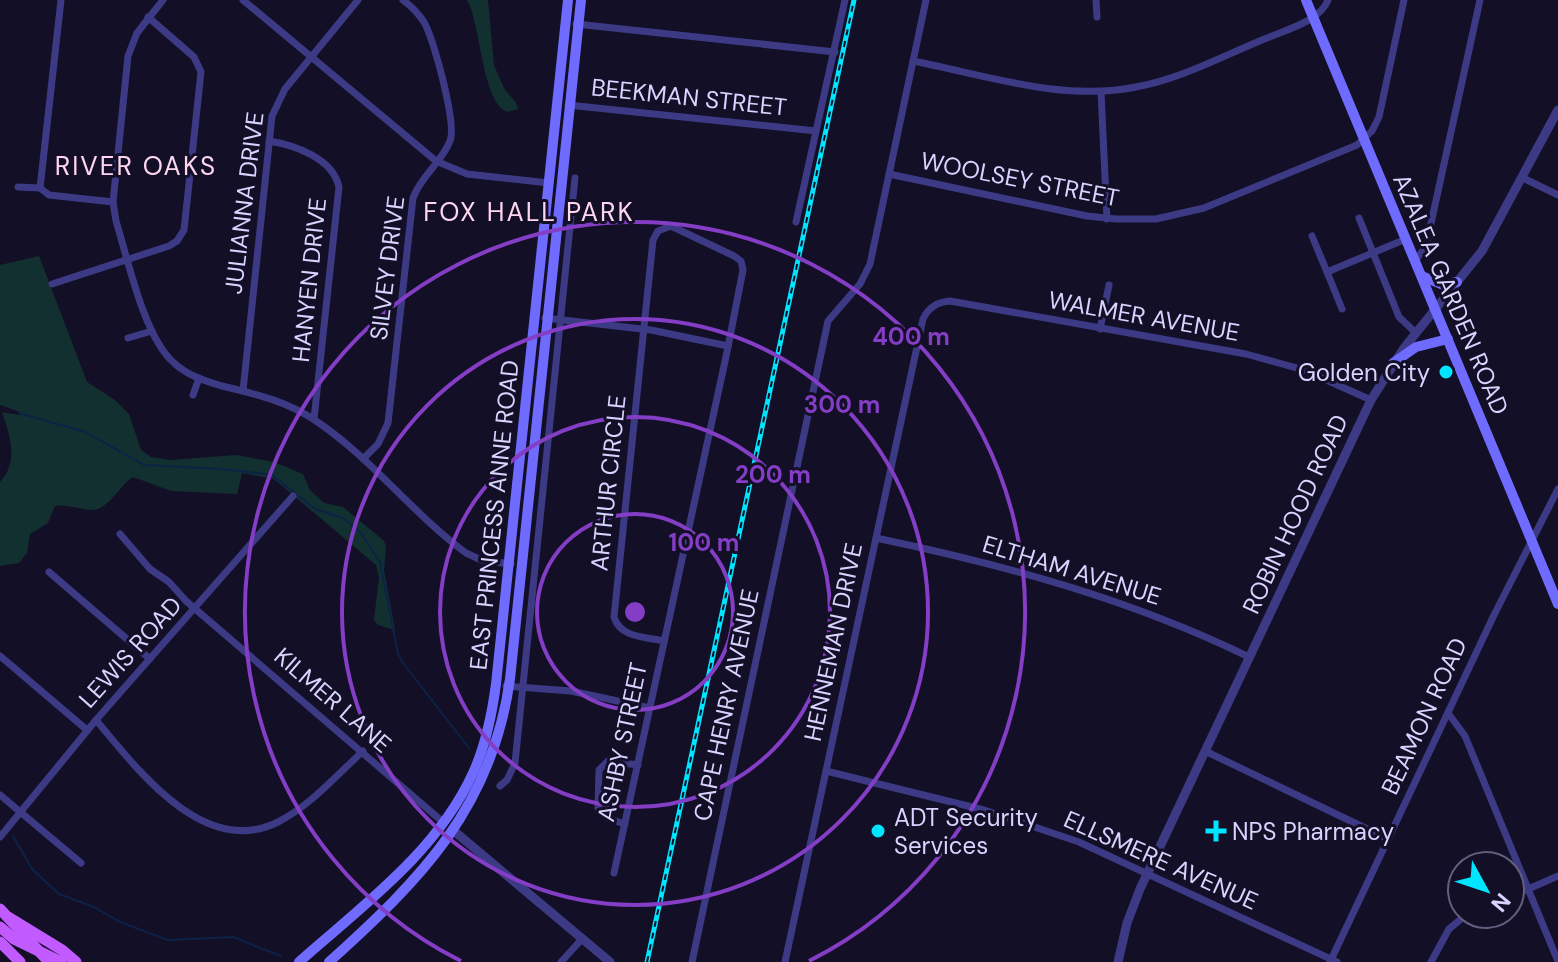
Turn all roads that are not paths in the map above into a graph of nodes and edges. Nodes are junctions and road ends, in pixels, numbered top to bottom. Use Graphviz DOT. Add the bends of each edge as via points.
graph roads {
  1 [pos="61,0"];
  2 [pos="163,0"];
  3 [pos="243,0"];
  4 [pos="358,0"];
  5 [pos="403,0"];
  6 [pos="568,0"];
  7 [pos="581,0"];
  8 [pos="845,0"];
  9 [pos="926,0"];
  10 [pos="1096,0"];
  11 [pos="1306,0"];
  12 [pos="1328,0"];
  13 [pos="1404,0"];
  14 [pos="1480,0"];
  15 [pos="148,17"];
  16 [pos="1097,17"];
  17 [pos="1313,17"];
  18 [pos="566,23"];
  19 [pos="579,25"];
  20 [pos="835,52"];
  21 [pos="311,57"];
  22 [pos="913,61"];
  23 [pos="1101,92"];
  24 [pos="557,103"];
  25 [pos="570,105"];
  26 [pos="1558,110"];
  27 [pos="816,131"];
  28 [pos="1364,140"];
  29 [pos="269,141"];
  30 [pos="436,161"];
  31 [pos="889,174"];
  32 [pos="575,178"];
  33 [pos="1523,178"];
  34 [pos="549,183"];
  35 [pos="18,187"];
  36 [pos="40,188"];
  37 [pos="1558,195"];
  38 [pos="113,202"];
  39 [pos="1359,218"];
  40 [pos="1107,219"];
  41 [pos="796,222"];
  42 [pos="1312,236"];
  43 [pos="1406,239"];
  44 [pos="1372,252"];
  45 [pos="128,259"];
  46 [pos="1415,261"];
  47 [pos="1327,272"];
  48 [pos="1421,276"];
  49 [pos="1457,282"];
  50 [pos="52,284"];
  51 [pos="1109,285"];
  52 [pos="739,291"];
  53 [pos="1342,309"];
  54 [pos="1435,309"];
  55 [pos="535,317"];
  56 [pos="548,318"];
  57 [pos="561,319"];
  58 [pos="645,329"];
  59 [pos="1100,329"];
  60 [pos="152,331"];
  61 [pos="920,331"];
  62 [pos="1416,333"];
  63 [pos="128,338"];
  64 [pos="1448,339"];
  65 [pos="728,346"];
  66 [pos="1393,363"];
  67 [pos="199,378"];
  68 [pos="243,391"];
  69 [pos="193,395"];
  70 [pos="1371,400"];
  71 [pos="314,419"];
  72 [pos="363,459"];
  73 [pos="1558,489"];
  74 [pos="293,496"];
  75 [pos="120,534"];
  76 [pos="876,538"];
  77 [pos="1532,542"];
  78 [pos="509,563"];
  79 [pos="522,565"];
  80 [pos="49,572"];
  81 [pos="1558,604"];
  82 [pos="196,607"];
  83 [pos="664,641"];
  84 [pos="0,656"];
  85 [pos="1249,657"];
  86 [pos="150,659"];
  87 [pos="496,684"];
  88 [pos="509,687"];
  89 [pos="524,688"];
  90 [pos="650,708"];
  91 [pos="1448,713"];
  92 [pos="96,720"];
  93 [pos="87,730"];
  94 [pos="363,751"];
  95 [pos="1205,751"];
  96 [pos="638,765"];
  97 [pos="826,771"];
  98 [pos="500,786"];
  99 [pos="0,795"];
  100 [pos="20,812"];
  101 [pos="625,824"];
  102 [pos="449,826"];
  103 [pos="0,837"];
  104 [pos="1388,839"];
  105 [pos="81,863"];
  106 [pos="614,873"];
  107 [pos="1147,873"];
  108 [pos="1558,876"];
  109 [pos="1528,889"];
  110 [pos="3,917"];
  111 [pos="1448,930"];
  112 [pos="581,940"];
  113 [pos="0,942"];
  114 [pos="39,950"];
  115 [pos="1557,959"];
  116 [pos="1333,961"];
  117 [pos="20,962"];
  118 [pos="49,962"];
  119 [pos="61,962"];
  120 [pos="76,962"];
  121 [pos="299,962"];
  122 [pos="329,962"];
  123 [pos="561,962"];
  124 [pos="610,962"];
  125 [pos="692,962"];
  126 [pos="785,962"];
  127 [pos="1118,962"];
  128 [pos="1431,962"];
  1 -- 36 [label="street"];
  2 -- 15 [label="street"];
  3 -- 21 [label="street"];
  4 -- 21 [label="street, JULIANNA DRIVE"];
  5 -- 30 [label="street, SILVEY DRIVE" via="428,30 453,122 450,143"];
  6 -- 18 [label="main road, EAST PRINCESS ANNE ROAD"];
  7 -- 19 [label="main road, EAST PRINCESS ANNE ROAD"];
  8 -- 20 [label="street"];
  9 -- 22 [label="street, CAPE HENRY AVENUE"];
  10 -- 16 [label="street"];
  11 -- 17 [label="main road, AZALEA GARDEN ROAD"];
  12 -- 17 [label="street"];
  13 -- 28 [label="street" via="1379,117"];
  14 -- 46 [label="street" via="1426,246"];
  15 -- 38 [label="street" via="128,56"];
  15 -- 45 [label="street" via="194,57 201,78 184,230 172,244"];
  17 -- 23 [label="street" via="1166,79"];
  17 -- 28 [label="main road, AZALEA GARDEN ROAD"];
  18 -- 19 [label="street"];
  18 -- 24 [label="main road, EAST PRINCESS ANNE ROAD"];
  19 -- 20 [label="street"];
  19 -- 25 [label="main road, EAST PRINCESS ANNE ROAD"];
  20 -- 27 [label="street"];
  21 -- 29 [label="street, JULIANNA DRIVE" via="280,96"];
  21 -- 30 [label="street"];
  22 -- 23 [label="street" via="1037,87"];
  22 -- 31 [label="street, CAPE HENRY AVENUE"];
  23 -- 40 [label="street"];
  24 -- 25 [label="street, BEEKMAN STREET"];
  24 -- 34 [label="main road, EAST PRINCESS ANNE ROAD"];
  25 -- 27 [label="street, BEEKMAN STREET"];
  25 -- 56 [label="main road, EAST PRINCESS ANNE ROAD"];
  26 -- 33 [label="street, ROBIN HOOD ROAD"];
  27 -- 41 [label="street"];
  28 -- 40 [label="street, WOOLSEY STREET" via="1195,211 1156,219"];
  28 -- 43 [label="main road, AZALEA GARDEN ROAD"];
  29 -- 68 [label="street, JULIANNA DRIVE"];
  29 -- 71 [label="street, HANYEN DRIVE" via="310,154 334,174 339,187"];
  30 -- 34 [label="street" via="467,174"];
  30 -- 72 [label="street, SILVEY DRIVE" via="416,188 411,207 388,423"];
  31 -- 40 [label="street, WOOLSEY STREET"];
  31 -- 125 [label="street, CAPE HENRY AVENUE" via="866,273 828,321"];
  32 -- 57 [label="street"];
  33 -- 37 [label="street"];
  33 -- 49 [label="street, ROBIN HOOD ROAD" via="1482,251"];
  34 -- 55 [label="main road, EAST PRINCESS ANNE ROAD"];
  35 -- 36 [label="street"];
  36 -- 38 [label="street" via="49,195"];
  38 -- 45 [label="street"];
  39 -- 44 [label="street"];
  42 -- 47 [label="street"];
  43 -- 44 [label="street"];
  43 -- 46 [label="main road, AZALEA GARDEN ROAD"];
  44 -- 47 [label="street"];
  44 -- 62 [label="street" via="1399,317"];
  45 -- 50 [label="street"];
  45 -- 60 [label="street"];
  46 -- 48 [label="main road, AZALEA GARDEN ROAD"];
  47 -- 53 [label="street"];
  48 -- 49 [label="main road" via="1443,285"];
  48 -- 54 [label="main road, AZALEA GARDEN ROAD"];
  49 -- 54 [label="street, ROBIN HOOD ROAD"];
  51 -- 59 [label="street"];
  52 -- 58 [label="street, ARTHUR CIRCLE" via="743,270 737,258 671,226 658,231"];
  52 -- 65 [label="street, ASHBY STREET"];
  54 -- 62 [label="street, ROBIN HOOD ROAD"];
  54 -- 64 [label="main road, AZALEA GARDEN ROAD"];
  55 -- 56 [label="street"];
  55 -- 78 [label="main road, EAST PRINCESS ANNE ROAD"];
  56 -- 57 [label="street"];
  56 -- 79 [label="main road, EAST PRINCESS ANNE ROAD"];
  57 -- 58 [label="street"];
  57 -- 89 [label="street"];
  58 -- 65 [label="street"];
  58 -- 83 [label="street, ARTHUR CIRCLE" via="614,617 626,633"];
  59 -- 61 [label="street, WALMER AVENUE" via="950,301 929,309"];
  59 -- 70 [label="street, WALMER AVENUE" via="1275,361"];
  60 -- 63 [label="street"];
  60 -- 67 [label="street" via="169,359"];
  61 -- 76 [label="street, HENNEMAN DRIVE"];
  62 -- 66 [label="street, ROBIN HOOD ROAD"];
  64 -- 66 [label="main road" via="1416,347"];
  64 -- 77 [label="main road, AZALEA GARDEN ROAD"];
  65 -- 83 [label="street, ASHBY STREET"];
  66 -- 70 [label="street, ROBIN HOOD ROAD"];
  67 -- 68 [label="street"];
  67 -- 69 [label="street"];
  68 -- 71 [label="street"];
  70 -- 85 [label="street, ROBIN HOOD ROAD"];
  71 -- 72 [label="street"];
  72 -- 78 [label="street" via="466,553"];
  73 -- 77 [label="street, BEAMON ROAD"];
  74 -- 82 [label="street, LEWIS ROAD"];
  75 -- 82 [label="street, KILMER LANE" via="150,569"];
  76 -- 85 [label="street, ELTHAM AVENUE" via="1049,579"];
  76 -- 97 [label="street, HENNEMAN DRIVE"];
  77 -- 81 [label="main road, AZALEA GARDEN ROAD"];
  77 -- 91 [label="street, BEAMON ROAD"];
  78 -- 79 [label="street"];
  78 -- 87 [label="main road, EAST PRINCESS ANNE ROAD"];
  79 -- 88 [label="main road, EAST PRINCESS ANNE ROAD"];
  80 -- 86 [label="street"];
  82 -- 86 [label="street, LEWIS ROAD"];
  82 -- 94 [label="street, KILMER LANE"];
  83 -- 90 [label="street, ASHBY STREET"];
  84 -- 93 [label="street"];
  85 -- 95 [label="street, ROBIN HOOD ROAD"];
  86 -- 92 [label="street, LEWIS ROAD"];
  87 -- 88 [label="street"];
  87 -- 102 [label="main road, EAST PRINCESS ANNE ROAD" via="480,754"];
  88 -- 89 [label="street"];
  88 -- 102 [label="main road, EAST PRINCESS ANNE ROAD" via="494,749 465,815"];
  89 -- 90 [label="street" via="571,691"];
  89 -- 98 [label="street" via="513,772"];
  90 -- 96 [label="street, ASHBY STREET"];
  91 -- 104 [label="street, BEAMON ROAD"];
  91 -- 109 [label="street" via="1465,736"];
  92 -- 93 [label="street, LEWIS ROAD"];
  92 -- 94 [label="street" via="167,797 202,821 233,830 260,829 291,815"];
  93 -- 100 [label="street, LEWIS ROAD"];
  94 -- 102 [label="street, KILMER LANE"];
  95 -- 104 [label="street"];
  95 -- 107 [label="street, ROBIN HOOD ROAD"];
  96 -- 101 [label="street, ASHBY STREET"];
  96 -- 101 [label="street" via="608,761 599,770 598,808"];
  97 -- 107 [label="street, ELLSMERE AVENUE" via="1013,818"];
  97 -- 126 [label="street, HENNEMAN DRIVE"];
  99 -- 100 [label="street"];
  100 -- 103 [label="street, LEWIS ROAD"];
  100 -- 105 [label="street"];
  101 -- 106 [label="street, ASHBY STREET"];
  102 -- 112 [label="street, KILMER LANE"];
  102 -- 121 [label="main road, EAST PRINCESS ANNE ROAD"];
  102 -- 122 [label="main road" via="442,847"];
  104 -- 116 [label="street, BEAMON ROAD"];
  107 -- 116 [label="street, ELLSMERE AVENUE"];
  107 -- 127 [label="street, ROBIN HOOD ROAD"];
  108 -- 109 [label="street"];
  109 -- 115 [label="street"];
  110 -- 114 [label="main road" via="11,938"];
  110 -- 120 [label="main road"];
  111 -- 128 [label="street"];
  112 -- 123 [label="street"];
  112 -- 124 [label="street, KILMER LANE"];
  113 -- 117 [label="main road"];
  114 -- 118 [label="main road"];
  114 -- 119 [label="main road"];
}
